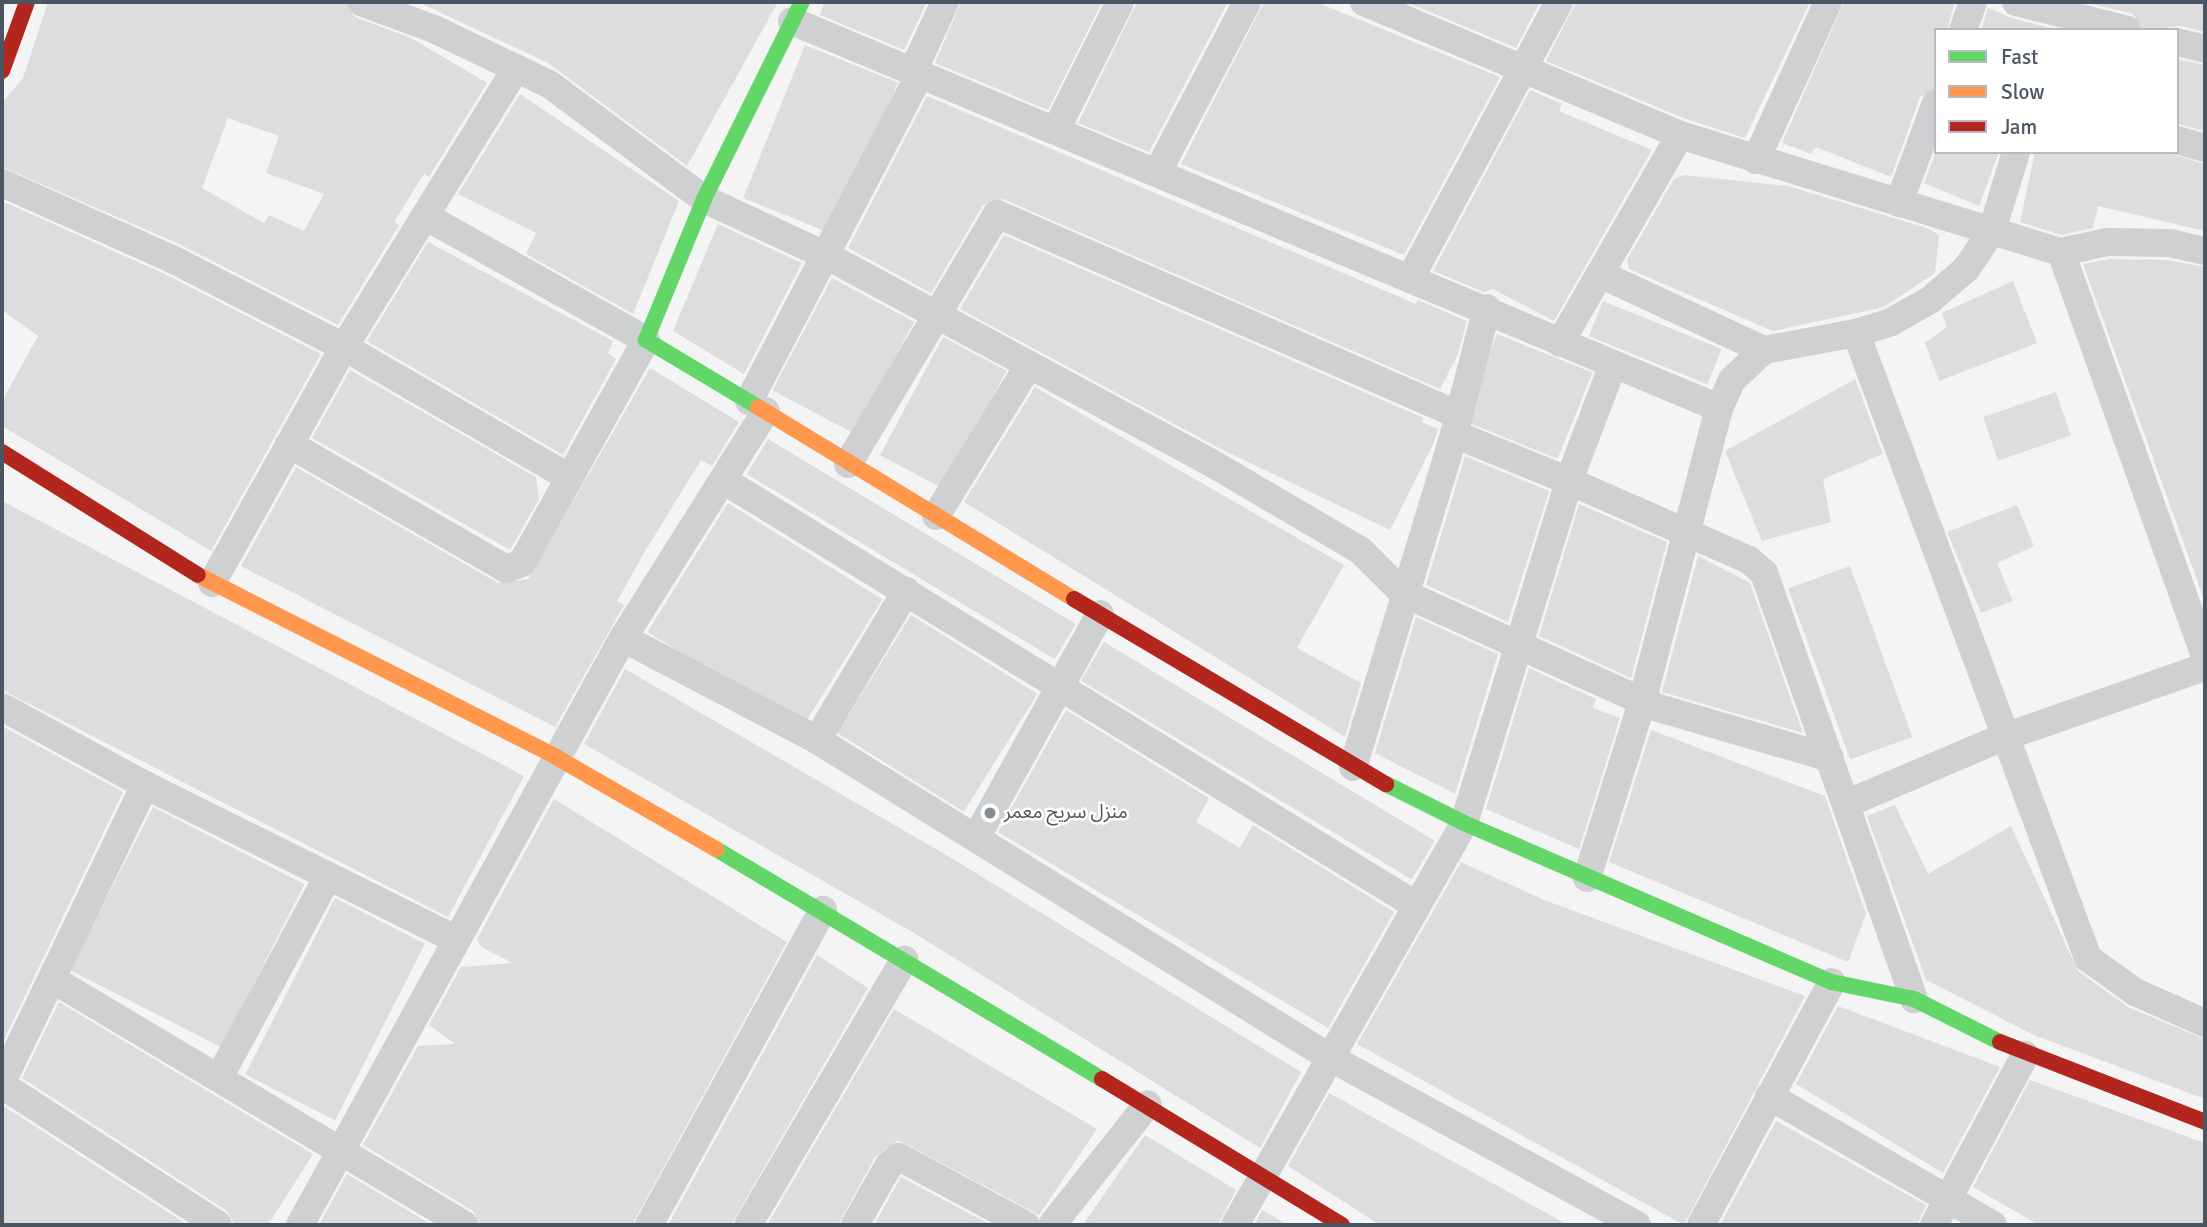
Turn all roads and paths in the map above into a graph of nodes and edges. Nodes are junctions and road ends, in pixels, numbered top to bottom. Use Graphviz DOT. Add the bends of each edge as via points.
graph roads {
  1 [pos="27,2"];
  2 [pos="361,2"];
  3 [pos="945,2"];
  4 [pos="1119,2"];
  5 [pos="1247,2"];
  6 [pos="1364,2"];
  7 [pos="1559,2"];
  8 [pos="1828,2"];
  9 [pos="1973,2"];
  10 [pos="2016,2"];
  11 [pos="797,11"];
  12 [pos="2046,20"];
  13 [pos="1964,28"];
  14 [pos="2112,28"];
  15 [pos="2179,42"];
  16 [pos="2205,49"];
  17 [pos="3,62"];
  18 [pos="516,68"];
  19 [pos="1524,70"];
  20 [pos="916,73"];
  21 [pos="1934,108"];
  22 [pos="1056,130"];
  23 [pos="1680,135"];
  24 [pos="2179,142"];
  25 [pos="2205,148"];
  26 [pos="2015,154"];
  27 [pos="1756,160"];
  28 [pos="1157,173"];
  29 [pos="2,183"];
  30 [pos="704,200"];
  31 [pos="1899,203"];
  32 [pos="425,216"];
  33 [pos="1992,231"];
  34 [pos="2205,251"];
  35 [pos="2062,252"];
  36 [pos="826,256"];
  37 [pos="1600,274"];
  38 [pos="1411,277"];
  39 [pos="1487,308"];
  40 [pos="931,315"];
  41 [pos="1856,333"];
  42 [pos="646,340"];
  43 [pos="1560,343"];
  44 [pos="344,347"];
  45 [pos="1764,350"];
  46 [pos="1029,365"];
  47 [pos="1612,367"];
  48 [pos="758,406"];
  49 [pos="1719,408"];
  50 [pos="1456,424"];
  51 [pos="289,444"];
  52 [pos="2,452"];
  53 [pos="848,464"];
  54 [pos="570,478"];
  55 [pos="723,480"];
  56 [pos="1569,481"];
  57 [pos="936,516"];
  58 [pos="1689,532"];
  59 [pos="212,583"];
  60 [pos="906,591"];
  61 [pos="1403,593"];
  62 [pos="1100,614"];
  63 [pos="623,638"];
  64 [pos="1517,647"];
  65 [pos="2205,657"];
  66 [pos="2205,667"];
  67 [pos="1057,683"];
  68 [pos="1642,702"];
  69 [pos="2,707"];
  70 [pos="2007,737"];
  71 [pos="817,740"];
  72 [pos="556,757"];
  73 [pos="1830,758"];
  74 [pos="1353,767"];
  75 [pos="145,785"];
  76 [pos="1846,804"];
  77 [pos="1464,823"];
  78 [pos="976,838"];
  79 [pos="328,876"];
  80 [pos="1587,878"];
  81 [pos="1417,906"];
  82 [pos="823,910"];
  83 [pos="455,939"];
  84 [pos="904,960"];
  85 [pos="52,979"];
  86 [pos="1832,982"];
  87 [pos="1914,999"];
  88 [pos="2205,1023"];
  89 [pos="2025,1055"];
  90 [pos="1329,1057"];
  91 [pos="220,1076"];
  92 [pos="2,1084"];
  93 [pos="1769,1096"];
  94 [pos="1148,1104"];
  95 [pos="2205,1122"];
  96 [pos="341,1150"];
  97 [pos="1262,1176"];
  98 [pos="1948,1199"];
  99 [pos="218,1225"];
  100 [pos="300,1225"];
  101 [pos="464,1225"];
  102 [pos="649,1225"];
  103 [pos="748,1225"];
  104 [pos="855,1225"];
  105 [pos="1026,1225"];
  106 [pos="1052,1225"];
  107 [pos="1235,1225"];
  108 [pos="1342,1225"];
  109 [pos="1637,1225"];
  110 [pos="1701,1225"];
  111 [pos="1934,1225"];
  112 [pos="1993,1225"];
  1 -- 17 [label="street"];
  2 -- 18 [label="street"];
  3 -- 20 [label="street"];
  4 -- 22 [label="street"];
  5 -- 28 [label="street"];
  6 -- 19 [label="street"];
  7 -- 19 [label="street"];
  8 -- 27 [label="street"];
  9 -- 13 [label="street"];
  10 -- 12 [label="street"];
  11 -- 20 [label="street"];
  11 -- 30 [label="street"];
  12 -- 14 [label="street"];
  15 -- 16 [label="street"];
  18 -- 30 [label="street" via="549,84"];
  18 -- 32 [label="street"];
  19 -- 23 [label="street"];
  19 -- 38 [label="street"];
  20 -- 22 [label="street"];
  20 -- 36 [label="street"];
  21 -- 31 [label="street"];
  22 -- 28 [label="street"];
  23 -- 27 [label="street"];
  23 -- 37 [label="street"];
  24 -- 25 [label="street"];
  26 -- 33 [label="street"];
  27 -- 31 [label="street"];
  28 -- 38 [label="street"];
  29 -- 44 [label="street" via="172,259"];
  30 -- 36 [label="street"];
  30 -- 42 [label="street"];
  31 -- 33 [label="street"];
  32 -- 42 [label="street"];
  32 -- 44 [label="street"];
  33 -- 35 [label="street"];
  33 -- 41 [label="street" via="1966,269 1930,300 1891,322"];
  34 -- 35 [label="street" via="2170,243 2106,242"];
  35 -- 65 [label="street"];
  36 -- 40 [label="street"];
  36 -- 48 [label="street"];
  37 -- 43 [label="street"];
  37 -- 45 [label="street"];
  38 -- 39 [label="street"];
  39 -- 43 [label="street"];
  39 -- 50 [label="street"];
  40 -- 46 [label="street"];
  40 -- 50 [label="street" via="992,215 1005,215"];
  40 -- 53 [label="street"];
  41 -- 45 [label="street"];
  41 -- 70 [label="street" via="1931,545"];
  42 -- 48 [label="street"];
  42 -- 54 [label="street"];
  43 -- 47 [label="street"];
  44 -- 51 [label="street"];
  44 -- 54 [label="street"];
  45 -- 49 [label="street" via="1742,367"];
  46 -- 57 [label="street"];
  46 -- 61 [label="street" via="1360,550"];
  47 -- 49 [label="street"];
  47 -- 56 [label="street"];
  48 -- 53 [label="street"];
  48 -- 55 [label="street"];
  49 -- 58 [label="street"];
  50 -- 56 [label="street"];
  50 -- 61 [label="street"];
  51 -- 54 [label="street" via="506,569 522,563"];
  51 -- 59 [label="street"];
  52 -- 59 [label="street"];
  53 -- 57 [label="street"];
  55 -- 60 [label="street"];
  55 -- 63 [label="street"];
  56 -- 58 [label="street"];
  56 -- 64 [label="street"];
  57 -- 62 [label="street"];
  58 -- 68 [label="street"];
  58 -- 73 [label="street" via="1749,559 1764,573"];
  59 -- 72 [label="street"];
  60 -- 67 [label="street"];
  60 -- 71 [label="street"];
  61 -- 64 [label="street"];
  61 -- 74 [label="street"];
  62 -- 67 [label="street"];
  62 -- 74 [label="street"];
  63 -- 71 [label="street"];
  63 -- 72 [label="street"];
  64 -- 68 [label="street"];
  64 -- 77 [label="street"];
  66 -- 70 [label="street"];
  67 -- 78 [label="street"];
  67 -- 81 [label="street"];
  68 -- 73 [label="street"];
  68 -- 80 [label="street"];
  69 -- 75 [label="street"];
  70 -- 76 [label="street"];
  70 -- 88 [label="street" via="2088,958 2136,992"];
  71 -- 78 [label="street"];
  72 -- 82 [label="street"];
  72 -- 83 [label="street"];
  73 -- 76 [label="street"];
  74 -- 77 [label="street"];
  75 -- 79 [label="street"];
  75 -- 85 [label="street"];
  76 -- 87 [label="street"];
  77 -- 80 [label="street"];
  77 -- 81 [label="street"];
  78 -- 90 [label="street"];
  79 -- 83 [label="street"];
  79 -- 91 [label="street"];
  80 -- 86 [label="street"];
  81 -- 90 [label="street"];
  82 -- 84 [label="street"];
  82 -- 102 [label="street"];
  83 -- 96 [label="street"];
  84 -- 94 [label="street"];
  84 -- 103 [label="street"];
  85 -- 91 [label="street"];
  85 -- 92 [label="street"];
  86 -- 87 [label="street"];
  86 -- 93 [label="street"];
  87 -- 89 [label="street"];
  89 -- 95 [label="street"];
  89 -- 98 [label="street"];
  90 -- 97 [label="street"];
  90 -- 109 [label="street"];
  91 -- 96 [label="street"];
  92 -- 99 [label="street"];
  93 -- 98 [label="street"];
  93 -- 110 [label="street"];
  94 -- 97 [label="street"];
  94 -- 106 [label="street"];
  96 -- 100 [label="street"];
  96 -- 101 [label="street"];
  97 -- 107 [label="street"];
  97 -- 108 [label="street"];
  98 -- 111 [label="street"];
  98 -- 112 [label="street"];
  104 -- 105 [label="street" via="889,1165 899,1157"];
}
